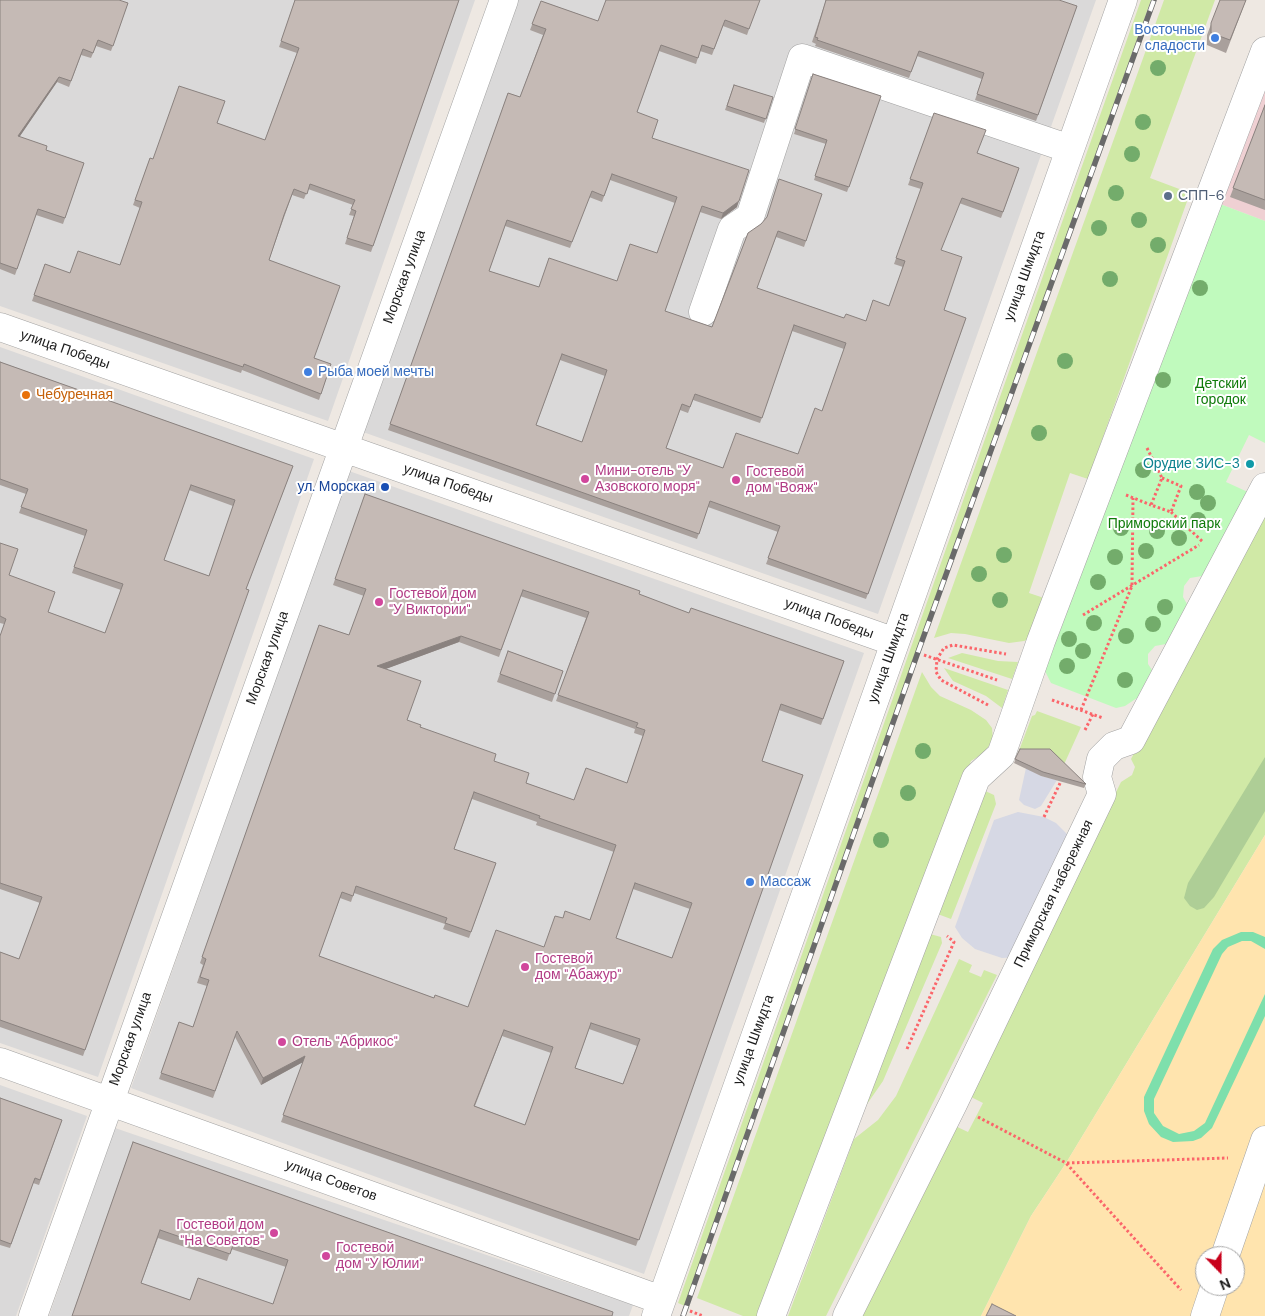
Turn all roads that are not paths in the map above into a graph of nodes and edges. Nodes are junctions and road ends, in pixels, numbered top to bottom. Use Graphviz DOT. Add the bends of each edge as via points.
graph roads {
  1 [pos="504,0"];
  2 [pos="1123,0"];
  3 [pos="1265,52"];
  4 [pos="1070,149"];
  5 [pos="703,312"];
  6 [pos="0,327"];
  7 [pos="343,448"];
  8 [pos="1265,487"];
  9 [pos="895,642"];
  10 [pos="0,1062"];
  11 [pos="109,1100"];
  12 [pos="1262,1149"];
  13 [pos="1228,1246"];
  14 [pos="1212,1296"];
  15 [pos="658,1308"];
  16 [pos="32,1316"];
  17 [pos="771,1316"];
  18 [pos="847,1316"];
  19 [pos="1205,1316"];
  1 -- 7 [label="street, Морская улица"];
  2 -- 4 [label="street, улица Шмидта"];
  3 -- 17 [label="street" via="1006,740 1000,755 976,778"];
  4 -- 5 [label="street" via="802,58 750,217 732,229"];
  4 -- 9 [label="street, улица Шмидта"];
  6 -- 7 [label="street, улица Победы"];
  7 -- 9 [label="street, улица Победы"];
  7 -- 11 [label="street, Морская улица"];
  8 -- 18 [label="street, Приморская набережная" via="1131,740 1114,746 1102,759 1097,777 1102,794"];
  9 -- 15 [label="street, улица Шмидта"];
  10 -- 11 [label="street, улица Советов"];
  11 -- 15 [label="street, улица Советов"];
  11 -- 16 [label="street, Морская улица"];
  12 -- 13 [label="street"];
  14 -- 19 [label="street"];
}
